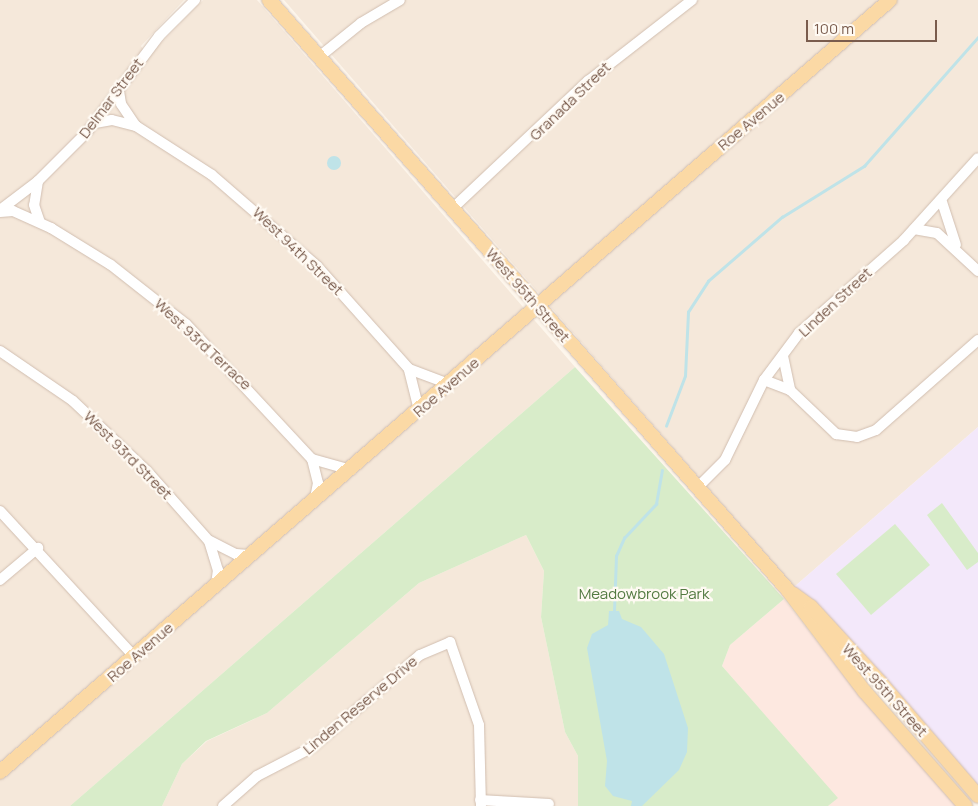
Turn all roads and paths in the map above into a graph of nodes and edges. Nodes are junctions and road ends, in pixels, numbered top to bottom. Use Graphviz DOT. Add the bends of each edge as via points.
graph roads {
  1 [pos="195,0"];
  2 [pos="269,0"];
  3 [pos="400,0"];
  4 [pos="692,0"];
  5 [pos="890,0"];
  6 [pos="319,57"];
  7 [pos="119,91"];
  8 [pos="95,123"];
  9 [pos="136,126"];
  10 [pos="978,158"];
  11 [pos="38,181"];
  12 [pos="942,202"];
  13 [pos="452,209"];
  14 [pos="0,211"];
  15 [pos="40,222"];
  16 [pos="914,229"];
  17 [pos="956,246"];
  18 [pos="978,271"];
  19 [pos="539,308"];
  20 [pos="978,340"];
  21 [pos="0,351"];
  22 [pos="783,356"];
  23 [pos="409,369"];
  24 [pos="764,380"];
  25 [pos="449,384"];
  26 [pos="790,390"];
  27 [pos="419,410"];
  28 [pos="312,459"];
  29 [pos="351,470"];
  30 [pos="698,488"];
  31 [pos="314,502"];
  32 [pos="0,511"];
  33 [pos="209,541"];
  34 [pos="38,548"];
  35 [pos="252,555"];
  36 [pos="0,580"];
  37 [pos="216,586"];
  38 [pos="787,589"];
  39 [pos="134,656"];
  40 [pos="0,772"];
  41 [pos="978,796"];
  42 [pos="480,803"];
  43 [pos="549,804"];
  44 [pos="223,806"];
  45 [pos="965,806"];
  1 -- 7 [label="street, Delmar Street" via="159,36"];
  2 -- 6 [label="main road, West 95th Street"];
  3 -- 6 [label="street" via="360,23"];
  4 -- 13 [label="street, Granada Street" via="588,81"];
  5 -- 19 [label="main road, Roe Avenue"];
  6 -- 13 [label="main road, West 95th Street"];
  7 -- 8 [label="street, Delmar Street"];
  7 -- 9 [label="street, West 94th Street" via="122,108"];
  8 -- 9 [label="street, West 94th Street" via="112,120"];
  8 -- 11 [label="street, Delmar Street"];
  9 -- 23 [label="street, West 94th Street" via="212,175 285,235"];
  10 -- 12 [label="street, Linden Street"];
  11 -- 14 [label="street, Delmar Street"];
  11 -- 15 [label="street" via="34,201"];
  12 -- 16 [label="street, Linden Street"];
  12 -- 17 [label="street"];
  13 -- 19 [label="main road, West 95th Street"];
  14 -- 15 [label="street, West 93rd Terrace" via="13,211"];
  15 -- 28 [label="street, West 93rd Terrace" via="111,265 186,324"];
  16 -- 17 [label="street" via="937,233"];
  16 -- 22 [label="street, Linden Street" via="806,326"];
  17 -- 18 [label="street"];
  19 -- 25 [label="main road, Roe Avenue"];
  19 -- 30 [label="main road, West 95th Street"];
  20 -- 26 [label="street" via="876,430 857,438 826,428"];
  21 -- 33 [label="street, West 93rd Street" via="100,423"];
  22 -- 24 [label="street, Linden Street"];
  22 -- 26 [label="street"];
  23 -- 25 [label="street, West 94th Street"];
  23 -- 27 [label="street"];
  24 -- 26 [label="street"];
  24 -- 30 [label="street, Linden Street" via="725,460"];
  25 -- 27 [label="main road, Roe Avenue"];
  27 -- 29 [label="main road, Roe Avenue"];
  28 -- 29 [label="street"];
  28 -- 31 [label="street, West 93rd Terrace" via="318,483"];
  29 -- 31 [label="main road, Roe Avenue"];
  30 -- 38 [label="main road, West 95th Street"];
  31 -- 35 [label="main road, Roe Avenue"];
  32 -- 34 [label="street"];
  33 -- 35 [label="street" via="236,554"];
  33 -- 37 [label="street, West 93rd Street" via="218,570"];
  34 -- 36 [label="street"];
  34 -- 39 [label="street"];
  35 -- 37 [label="main road, Roe Avenue"];
  37 -- 39 [label="main road, Roe Avenue"];
  38 -- 41 [label="main road, West 95th Street" via="811,607"];
  38 -- 45 [label="main road, West 95th Street" via="865,692"];
  39 -- 40 [label="main road, Roe Avenue"];
  42 -- 43 [label="street"];
  42 -- 44 [label="street, Linden Reserve Drive" via="479,725 450,642 420,655 313,747 256,776"];
}
